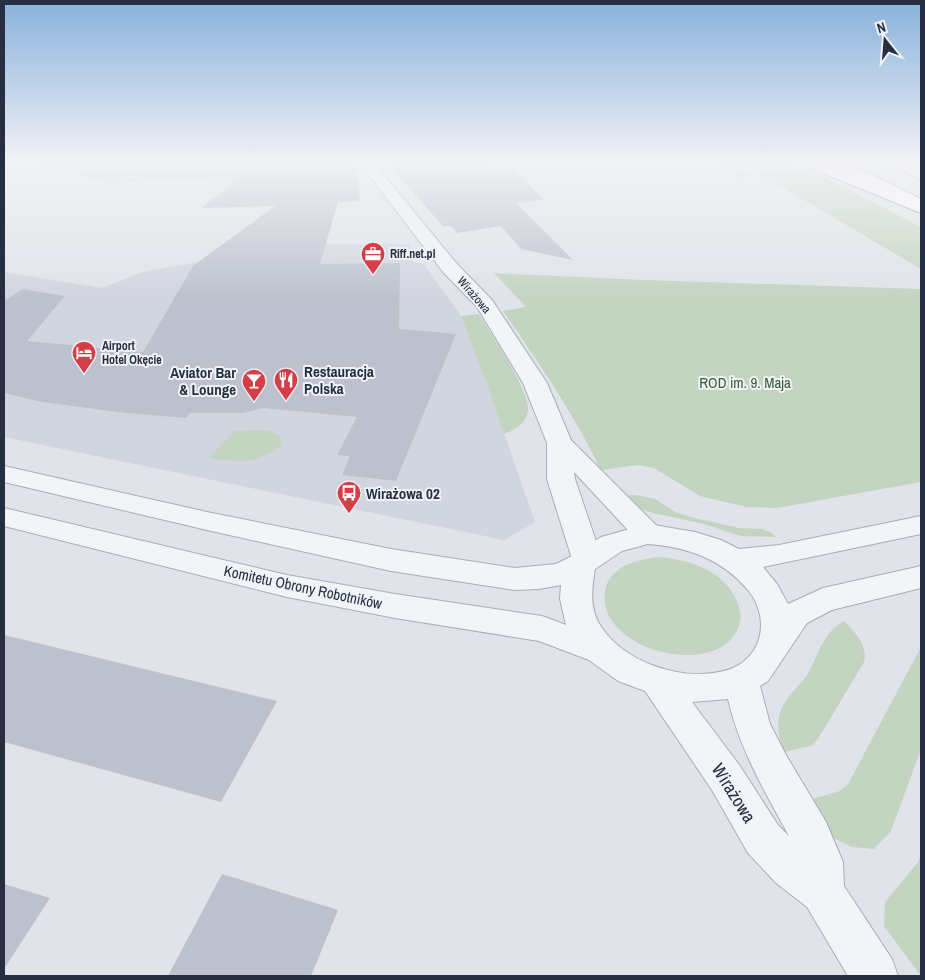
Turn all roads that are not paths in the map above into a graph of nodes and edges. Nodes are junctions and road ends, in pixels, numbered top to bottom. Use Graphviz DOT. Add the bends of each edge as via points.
graph roads {
  1 [pos="402,208"];
  2 [pos="560,443"];
  3 [pos="4,474"];
  4 [pos="4,517"];
  5 [pos="921,525"];
  6 [pos="648,534"];
  7 [pos="735,560"];
  8 [pos="584,562"];
  9 [pos="921,577"];
  10 [pos="778,639"];
  11 [pos="602,651"];
  12 [pos="741,681"];
  13 [pos="658,683"];
  14 [pos="822,892"];
  15 [pos="875,976"];
  1 -- 2 [label="street, Wirażowa" via="450,268 484,304 535,383"];
  2 -- 6 [label="street, Wirażowa"];
  2 -- 8 [label="street, Wirażowa" via="561,479"];
  3 -- 8 [label="street" via="391,560 478,574 515,579 539,578 562,574"];
  4 -- 11 [label="street, Komitetu Obrony Robotników" via="287,586 542,629"];
  5 -- 7 [label="street" via="779,555"];
  6 -- 7 [label="street" via="684,537"];
  6 -- 8 [label="street" via="627,537 604,547"];
  7 -- 10 [label="street" via="755,576 769,595 777,616"];
  8 -- 11 [label="street" via="576,600 588,635"];
  9 -- 10 [label="street" via="823,600 796,614"];
  10 -- 12 [label="street" via="770,659"];
  11 -- 13 [label="street" via="620,666"];
  12 -- 13 [label="street" via="697,688"];
  12 -- 14 [label="street" via="752,725 822,862"];
  13 -- 14 [label="street, Wirażowa" via="721,771 763,839 791,868"];
  14 -- 15 [label="street, Wirażowa"];
}
